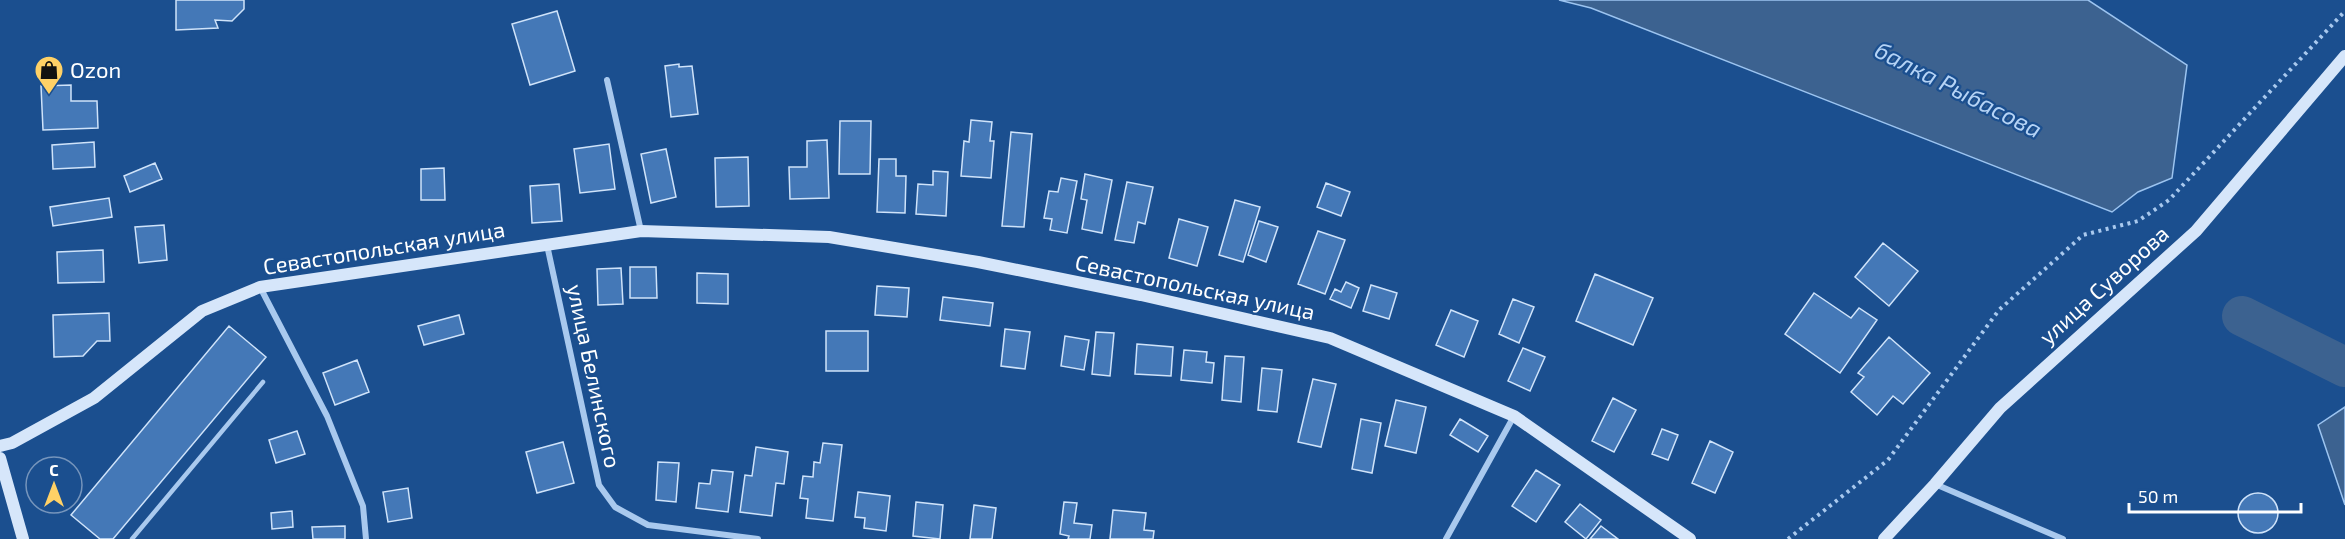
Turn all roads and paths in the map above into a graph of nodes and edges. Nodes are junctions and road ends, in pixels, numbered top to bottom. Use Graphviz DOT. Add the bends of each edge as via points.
graph roads {
  1 [pos="2345,11"];
  2 [pos="2345,56"];
  3 [pos="607,80"];
  4 [pos="640,231"];
  5 [pos="547,244"];
  6 [pos="260,287"];
  7 [pos="263,382"];
  8 [pos="1514,417"];
  9 [pos="0,446"];
  10 [pos="0,458"];
  11 [pos="1935,484"];
  12 [pos="22,539"];
  13 [pos="132,539"];
  14 [pos="366,539"];
  15 [pos="758,539"];
  16 [pos="1446,539"];
  17 [pos="1690,539"];
  18 [pos="1788,539"];
  19 [pos="1884,539"];
  20 [pos="2064,539"];
  1 -- 18 [label="path" via="2169,200 2138,221 2084,236 1999,310 1888,460"];
  2 -- 11 [label="main road, улица Суворова" via="2196,231 2000,408"];
  3 -- 4 [label="street"];
  4 -- 5 [label="main road, Севастопольская улица"];
  4 -- 8 [label="main road, Севастопольская улица" via="829,237 1141,295 1330,338"];
  5 -- 6 [label="main road, Севастопольская улица"];
  5 -- 15 [label="street, улица Белинского" via="599,485 615,507 648,525"];
  6 -- 9 [label="main road, Севастопольская улица" via="202,311 94,398"];
  6 -- 14 [label="street" via="327,417 363,506"];
  7 -- 13 [label="lane"];
  8 -- 16 [label="street"];
  8 -- 17 [label="main road, Севастопольская улица"];
  10 -- 12 [label="main road"];
  11 -- 19 [label="main road, улица Суворова"];
  11 -- 20 [label="street"];
}
